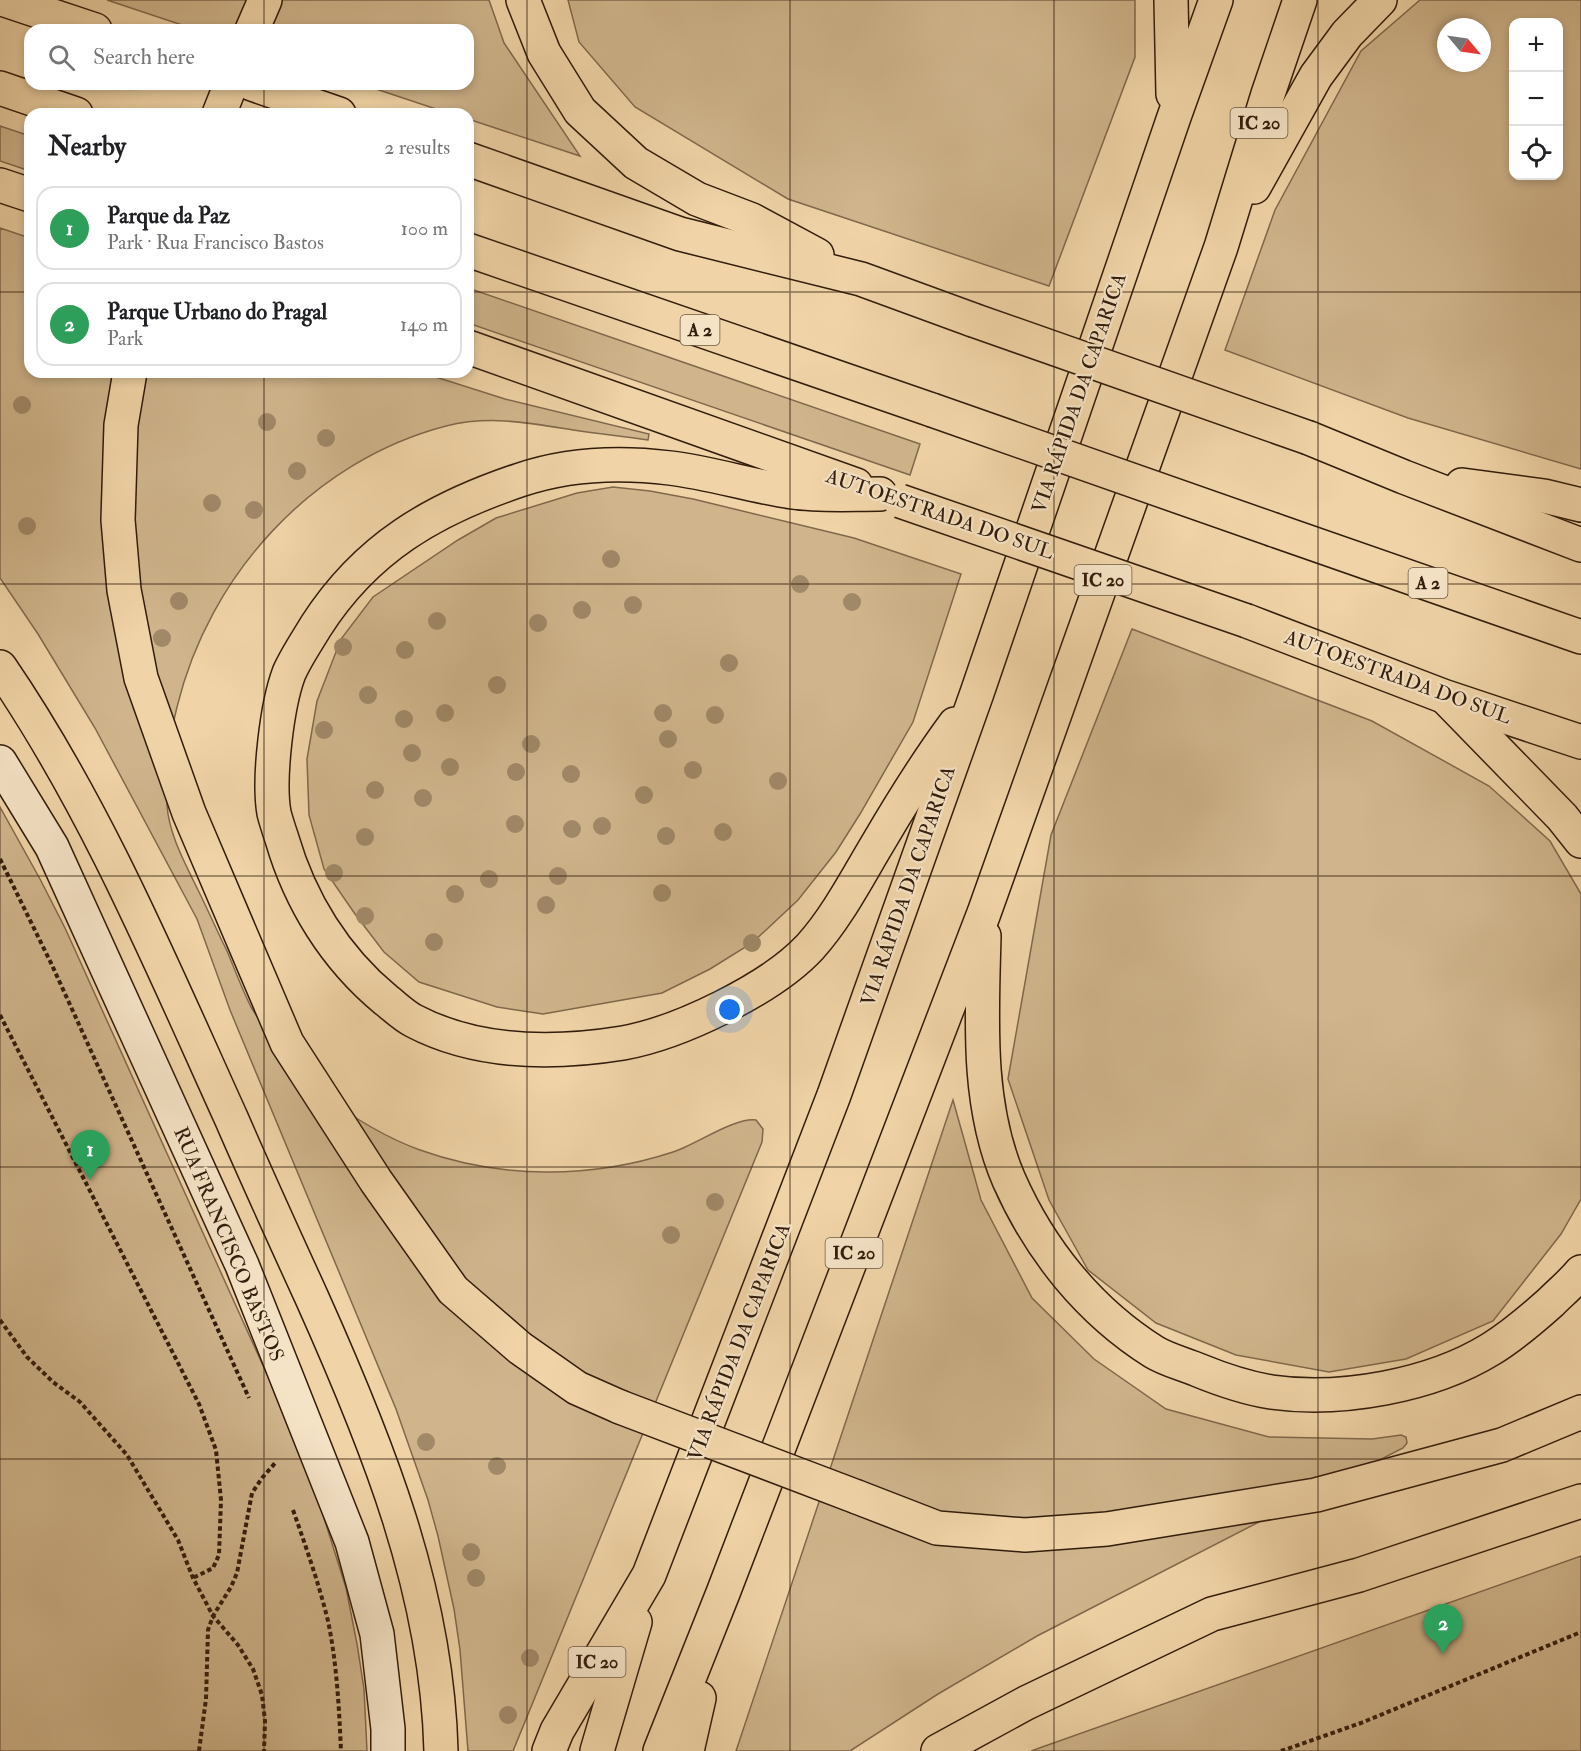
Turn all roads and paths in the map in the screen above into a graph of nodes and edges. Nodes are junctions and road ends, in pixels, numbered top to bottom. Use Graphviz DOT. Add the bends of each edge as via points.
graph roads {
  1 [pos="5,0"];
  2 [pos="265,0"];
  3 [pos="523,0"];
  4 [pos="1171,0"];
  5 [pos="1216,0"];
  6 [pos="1300,0"];
  7 [pos="1380,0"];
  8 [pos="77,24"];
  9 [pos="255,24"];
  10 [pos="0,88"];
  11 [pos="229,90"];
  12 [pos="268,90"];
  13 [pos="58,108"];
  14 [pos="221,108"];
  15 [pos="321,108"];
  16 [pos="1174,117"];
  17 [pos="474,161"];
  18 [pos="0,185"];
  19 [pos="24,193"];
  20 [pos="1221,247"];
  21 [pos="474,252"];
  22 [pos="861,279"];
  23 [pos="474,349"];
  24 [pos="129,378"];
  25 [pos="1404,477"];
  26 [pos="890,497"];
  27 [pos="1581,505"];
  28 [pos="1581,544"];
  29 [pos="1581,637"];
  30 [pos="0,667"];
  31 [pos="976,693"];
  32 [pos="1443,696"];
  33 [pos="1581,742"];
  34 [pos="0,762"];
  35 [pos="1581,842"];
  36 [pos="0,859"];
  37 [pos="984,913"];
  38 [pos="0,1015"];
  39 [pos="1581,1272"];
  40 [pos="0,1320"];
  41 [pos="250,1402"];
  42 [pos="1581,1412"];
  43 [pos="272,1452"];
  44 [pos="277,1461"];
  45 [pos="280,1473"];
  46 [pos="1581,1501"];
  47 [pos="292,1506"];
  48 [pos="649,1575"];
  49 [pos="193,1578"];
  50 [pos="723,1593"];
  51 [pos="213,1616"];
  52 [pos="1581,1632"];
  53 [pos="199,1751"];
  54 [pos="264,1751"];
  55 [pos="341,1751"];
  56 [pos="388,1751"];
  57 [pos="441,1751"];
  58 [pos="549,1751"];
  59 [pos="597,1751"];
  60 [pos="660,1751"];
  61 [pos="687,1751"];
  62 [pos="938,1751"];
  63 [pos="1281,1751"];
  1 -- 8 [label="highway"];
  2 -- 9 [label="highway"];
  3 -- 22 [label="highway" via="544,53 580,111 636,164 697,199 752,220"];
  4 -- 16 [label="highway"];
  5 -- 16 [label="highway, VIA RÁPIDA DA CAPARICA / IC 20"];
  6 -- 20 [label="highway, IC 20"];
  7 -- 20 [label="highway" via="1347,34 1316,76"];
  10 -- 13 [label="highway"];
  11 -- 14 [label="highway"];
  12 -- 15 [label="highway"];
  16 -- 31 [label="highway, VIA RÁPIDA DA CAPARICA / IC 20"];
  17 -- 22 [label="highway" via="680,234"];
  18 -- 19 [label="highway"];
  20 -- 37 [label="highway, IC 20"];
  21 -- 29 [label="highway, A 2, bridge"];
  22 -- 25 [label="highway, bridge" via="1309,438"];
  23 -- 26 [label="highway, AUTOESTRADA DO SUL"];
  24 -- 42 [label="highway, bridge" via="121,425 118,520 124,590 141,678 189,813 287,1043 375,1181 453,1290 520,1348 577,1388 620,1407 938,1528 1025,1535 1107,1529 1316,1495 1502,1445"];
  25 -- 27 [label="highway" via="1544,496"];
  25 -- 28 [label="highway"];
  26 -- 31 [label="highway" via="796,493 671,468 610,464 523,478 459,504 388,544 333,601 309,638 290,672 278,718 274,812 304,899 346,961 378,993 411,1020 452,1037 495,1047 541,1049 596,1047 646,1039 689,1023 765,984 809,948 844,900 916,777"];
  26 -- 32 [label="highway, AUTOESTRADA DO SUL, bridge" via="1247,621"];
  30 -- 57 [label="highway" via="61,764 111,858 357,1399 389,1483 419,1586 434,1664"];
  31 -- 48 [label="highway, VIA RÁPIDA DA CAPARICA / IC 20" via="834,1095"];
  32 -- 33 [label="highway, AUTOESTRADA DO SUL"];
  32 -- 35 [label="highway" via="1562,817"];
  34 -- 56 [label="street, RUA FRANCISCO BASTOS" via="52,847 237,1254 352,1542 377,1634"];
  36 -- 41 [label="path"];
  37 -- 39 [label="highway" via="985,1073 989,1114 1008,1178 1030,1221 1064,1271 1104,1315 1156,1353 1214,1377 1270,1392 1334,1395 1389,1388 1440,1373 1490,1350 1534,1317"];
  37 -- 50 [label="highway, IC 20"];
  38 -- 49 [label="path" via="199,1404 216,1450 221,1500 219,1556 213,1568"];
  40 -- 49 [label="path" via="27,1357 80,1402 127,1455 178,1540"];
  43 -- 44 [label="path"];
  44 -- 45 [label="path"];
  44 -- 51 [label="path" via="252,1493 237,1573"];
  46 -- 62 [label="highway" via="1359,1575 1212,1614 1026,1703"];
  47 -- 55 [label="path" via="328,1623"];
  48 -- 58 [label="highway, VIA RÁPIDA DA CAPARICA / IC 20"];
  48 -- 59 [label="highway"];
  49 -- 51 [label="path"];
  50 -- 60 [label="highway, IC 20"];
  50 -- 61 [label="highway"];
  51 -- 53 [label="path" via="208,1630 206,1699"];
  51 -- 54 [label="path" via="253,1669 262,1695"];
  52 -- 63 [label="path" via="1361,1724"];
}
